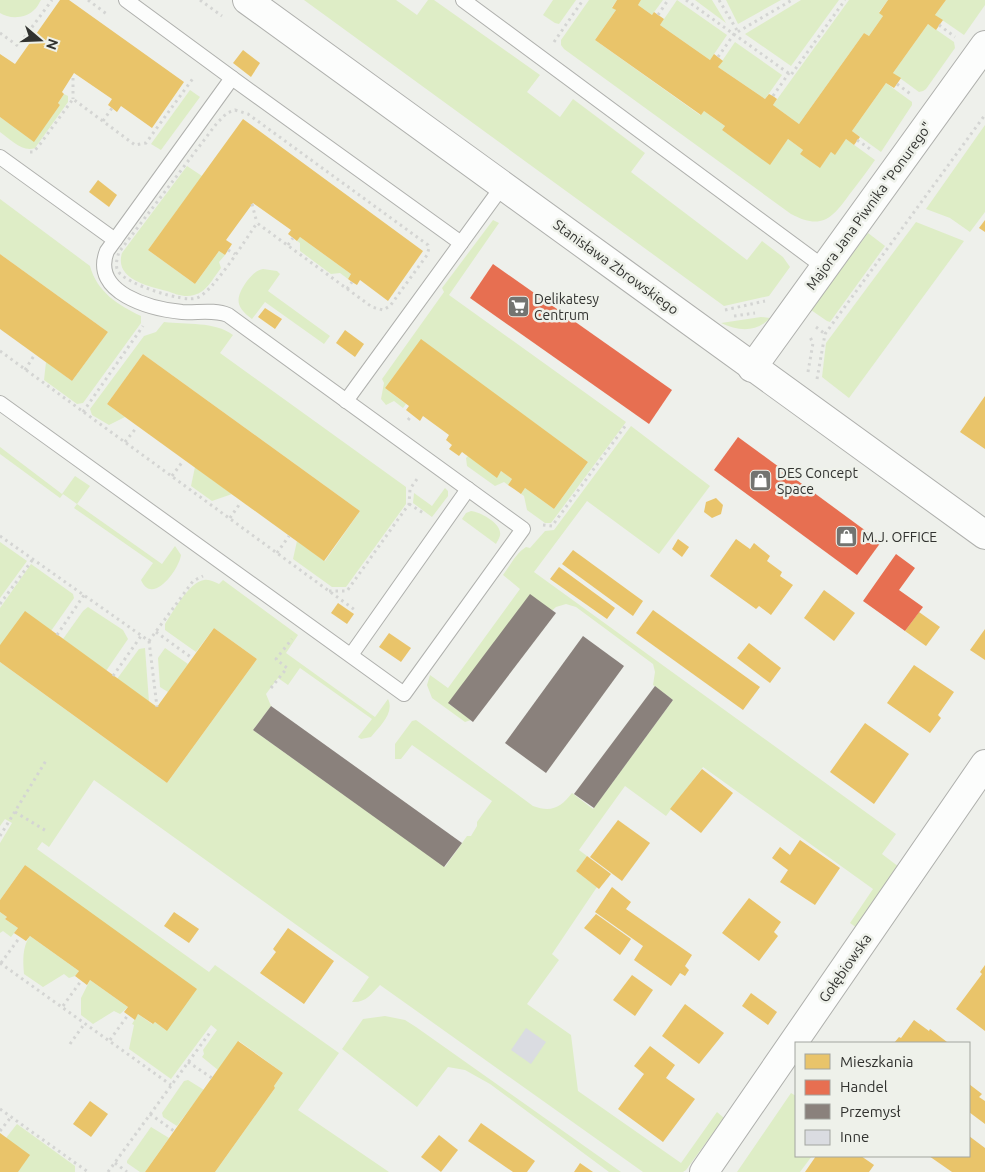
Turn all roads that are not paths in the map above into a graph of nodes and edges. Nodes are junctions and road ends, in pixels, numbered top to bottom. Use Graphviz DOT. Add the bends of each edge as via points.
graph roads {
  1 [pos="126,0"];
  2 [pos="247,0"];
  3 [pos="463,0"];
  4 [pos="985,45"];
  5 [pos="232,78"];
  6 [pos="0,157"];
  7 [pos="504,184"];
  8 [pos="115,240"];
  9 [pos="461,243"];
  10 [pos="825,268"];
  11 [pos="752,368"];
  12 [pos="346,401"];
  13 [pos="0,403"];
  14 [pos="468,490"];
  15 [pos="985,535"];
  16 [pos="351,655"];
  17 [pos="985,764"];
  18 [pos="704,1172"];
  1 -- 5 [label="lane"];
  2 -- 7 [label="main road, Stanisława Zbrowskiego"];
  3 -- 10 [label="lane"];
  4 -- 10 [label="main road, Majora Jana Piwnika \"Ponurego\""];
  5 -- 8 [label="lane"];
  5 -- 9 [label="lane"];
  6 -- 8 [label="lane"];
  7 -- 9 [label="lane"];
  7 -- 11 [label="main road, Stanisława Zbrowskiego"];
  8 -- 12 [label="lane" via="103,261 106,278 118,291 152,306 180,312 218,312 228,316"];
  9 -- 12 [label="lane"];
  10 -- 11 [label="main road, Majora Jana Piwnika \"Ponurego\""];
  11 -- 15 [label="main road, Stanisława Zbrowskiego"];
  12 -- 14 [label="lane"];
  13 -- 16 [label="lane"];
  14 -- 16 [label="lane"];
  14 -- 16 [label="lane" via="523,529 404,694"];
  17 -- 18 [label="main road, Gołębiowska"];
}
